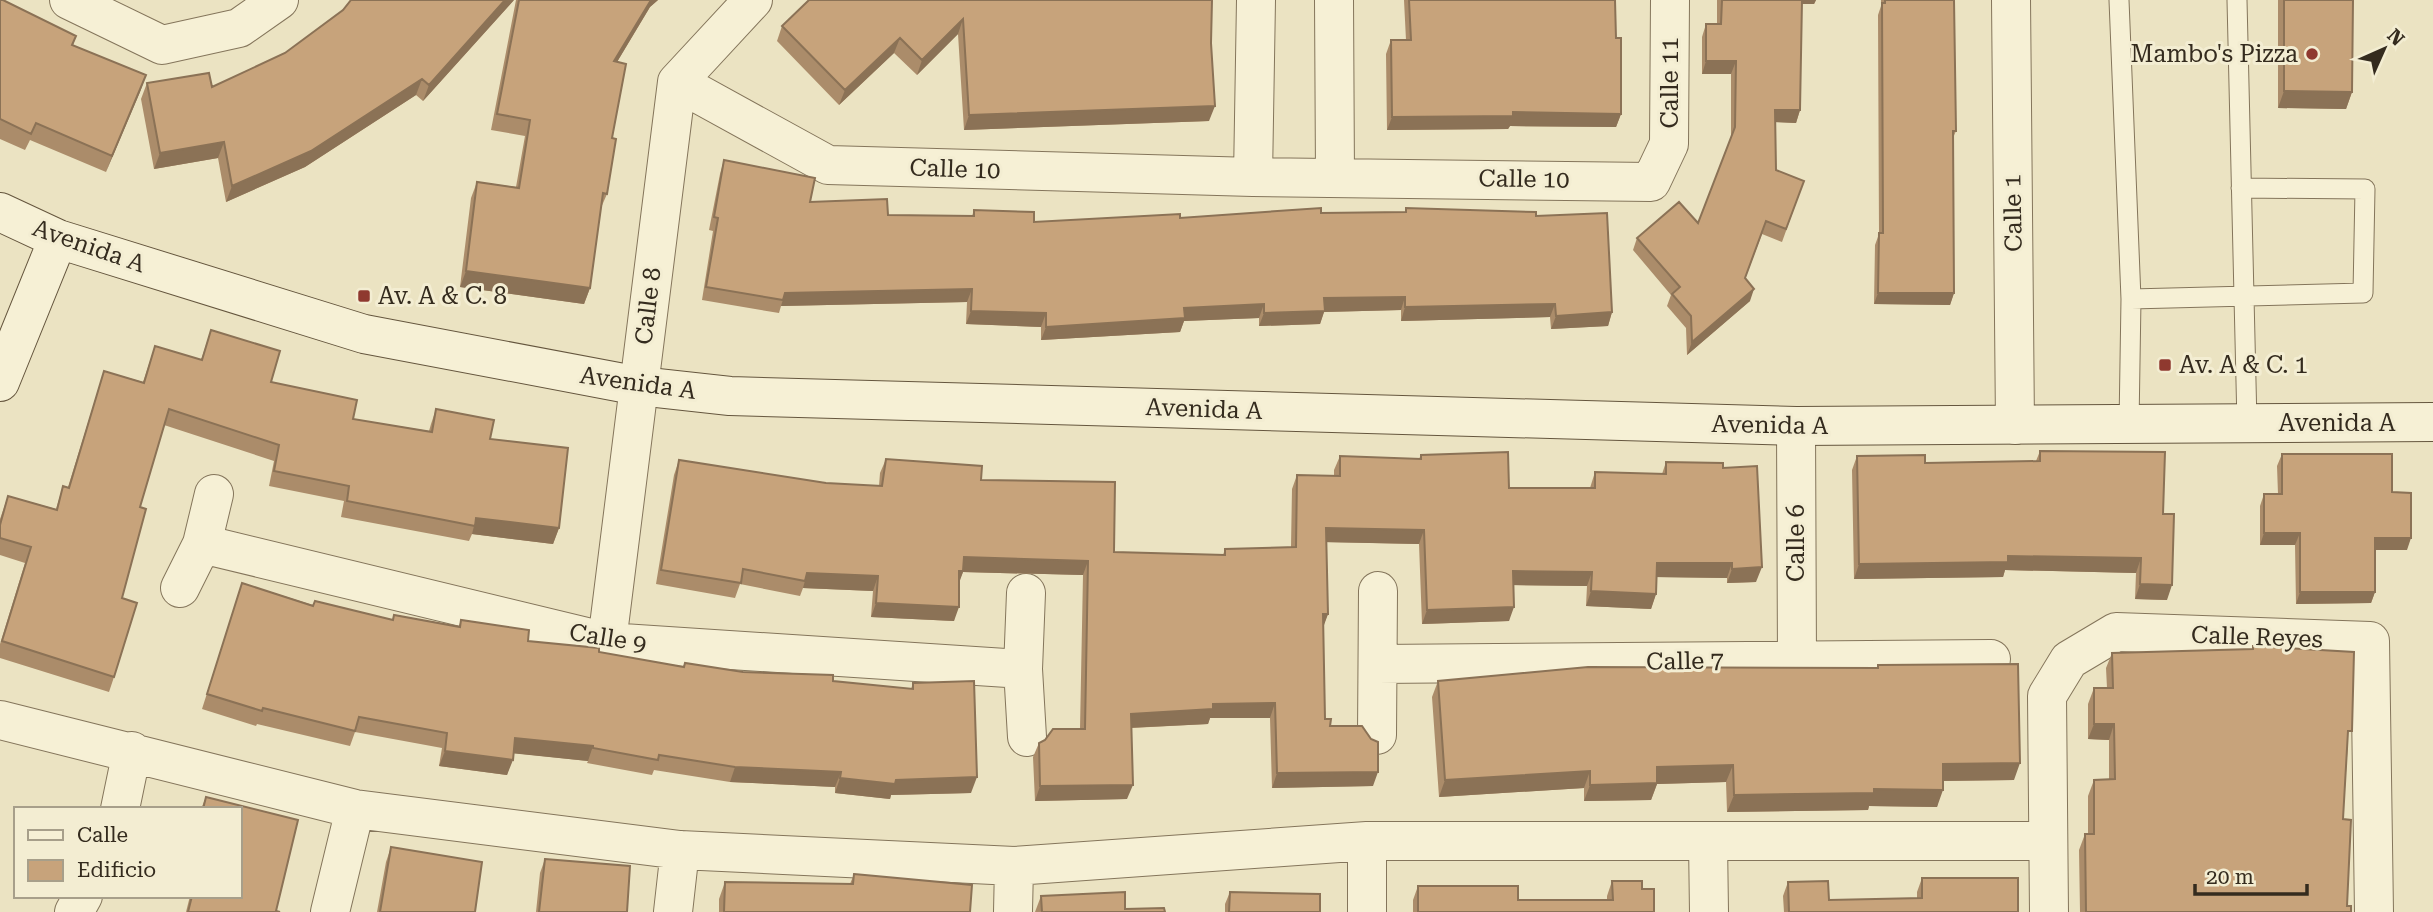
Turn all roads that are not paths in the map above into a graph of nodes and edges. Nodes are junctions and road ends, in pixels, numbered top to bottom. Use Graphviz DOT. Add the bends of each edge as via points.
graph roads {
  1 [pos="69,0"];
  2 [pos="279,0"];
  3 [pos="753,0"];
  4 [pos="1256,0"];
  5 [pos="1334,0"];
  6 [pos="1670,0"];
  7 [pos="2011,0"];
  8 [pos="2119,0"];
  9 [pos="2237,0"];
  10 [pos="677,82"];
  11 [pos="1660,163"];
  12 [pos="1335,176"];
  13 [pos="1253,177"];
  14 [pos="2241,188"];
  15 [pos="0,212"];
  16 [pos="58,239"];
  17 [pos="2242,295"];
  18 [pos="2130,299"];
  19 [pos="0,382"];
  20 [pos="639,386"];
  21 [pos="2433,422"];
  22 [pos="2247,424"];
  23 [pos="2015,425"];
  24 [pos="2129,425"];
  25 [pos="1796,426"];
  26 [pos="214,494"];
  27 [pos="202,544"];
  28 [pos="180,588"];
  29 [pos="1378,590"];
  30 [pos="1026,593"];
  31 [pos="607,642"];
  32 [pos="1991,659"];
  33 [pos="1797,660"];
  34 [pos="1378,664"];
  35 [pos="1023,669"];
  36 [pos="0,720"];
  37 [pos="1377,735"];
  38 [pos="1027,737"];
  39 [pos="132,751"];
  40 [pos="120,807"];
  41 [pos="355,809"];
  42 [pos="1367,841"];
  43 [pos="1708,841"];
  44 [pos="2048,841"];
  45 [pos="680,850"];
  46 [pos="1014,866"];
  47 [pos="330,912"];
  48 [pos="673,912"];
  49 [pos="1013,912"];
  50 [pos="1367,912"];
  51 [pos="1709,912"];
  52 [pos="2049,912"];
  53 [pos="2374,912"];
  1 -- 2 [label="street" via="162,45 240,28"];
  3 -- 10 [label="street"];
  4 -- 13 [label="street"];
  5 -- 12 [label="street"];
  6 -- 11 [label="street, Calle 11" via="1670,144"];
  7 -- 23 [label="street, Calle 1"];
  8 -- 18 [label="lane"];
  9 -- 14 [label="lane"];
  10 -- 13 [label="street, Calle 10" via="828,165"];
  10 -- 20 [label="street, Calle 8"];
  11 -- 12 [label="street, Calle 10" via="1651,181"];
  12 -- 13 [label="street, Calle 10"];
  14 -- 17 [label="lane"];
  14 -- 17 [label="lane" via="2365,188 2363,293"];
  15 -- 16 [label="street, Avenida A"];
  16 -- 19 [label="street"];
  16 -- 20 [label="street, Avenida A" via="363,334"];
  17 -- 18 [label="lane"];
  17 -- 22 [label="lane"];
  18 -- 24 [label="lane"];
  20 -- 25 [label="street, Avenida A" via="730,396"];
  20 -- 31 [label="street, Calle 8"];
  21 -- 22 [label="street, Avenida A"];
  22 -- 24 [label="street, Avenida A"];
  23 -- 24 [label="street, Avenida A"];
  23 -- 25 [label="street, Avenida A"];
  25 -- 33 [label="street, Calle 6"];
  26 -- 27 [label="street"];
  27 -- 28 [label="street"];
  27 -- 31 [label="street, Calle 9"];
  29 -- 34 [label="street"];
  30 -- 35 [label="street"];
  31 -- 35 [label="street, Calle 9"];
  32 -- 33 [label="street, Calle 7"];
  33 -- 34 [label="street, Calle 7"];
  34 -- 37 [label="street"];
  35 -- 38 [label="street"];
  36 -- 39 [label="street"];
  39 -- 40 [label="street"];
  39 -- 41 [label="street"];
  41 -- 45 [label="street"];
  41 -- 47 [label="street"];
  42 -- 43 [label="street"];
  42 -- 46 [label="street"];
  42 -- 50 [label="street"];
  43 -- 44 [label="street"];
  43 -- 51 [label="street"];
  44 -- 52 [label="street"];
  44 -- 53 [label="street, Calle Reyes" via="2047,696 2069,660 2116,632 2370,641"];
  45 -- 46 [label="street"];
  45 -- 48 [label="street"];
  46 -- 49 [label="street"];
}
